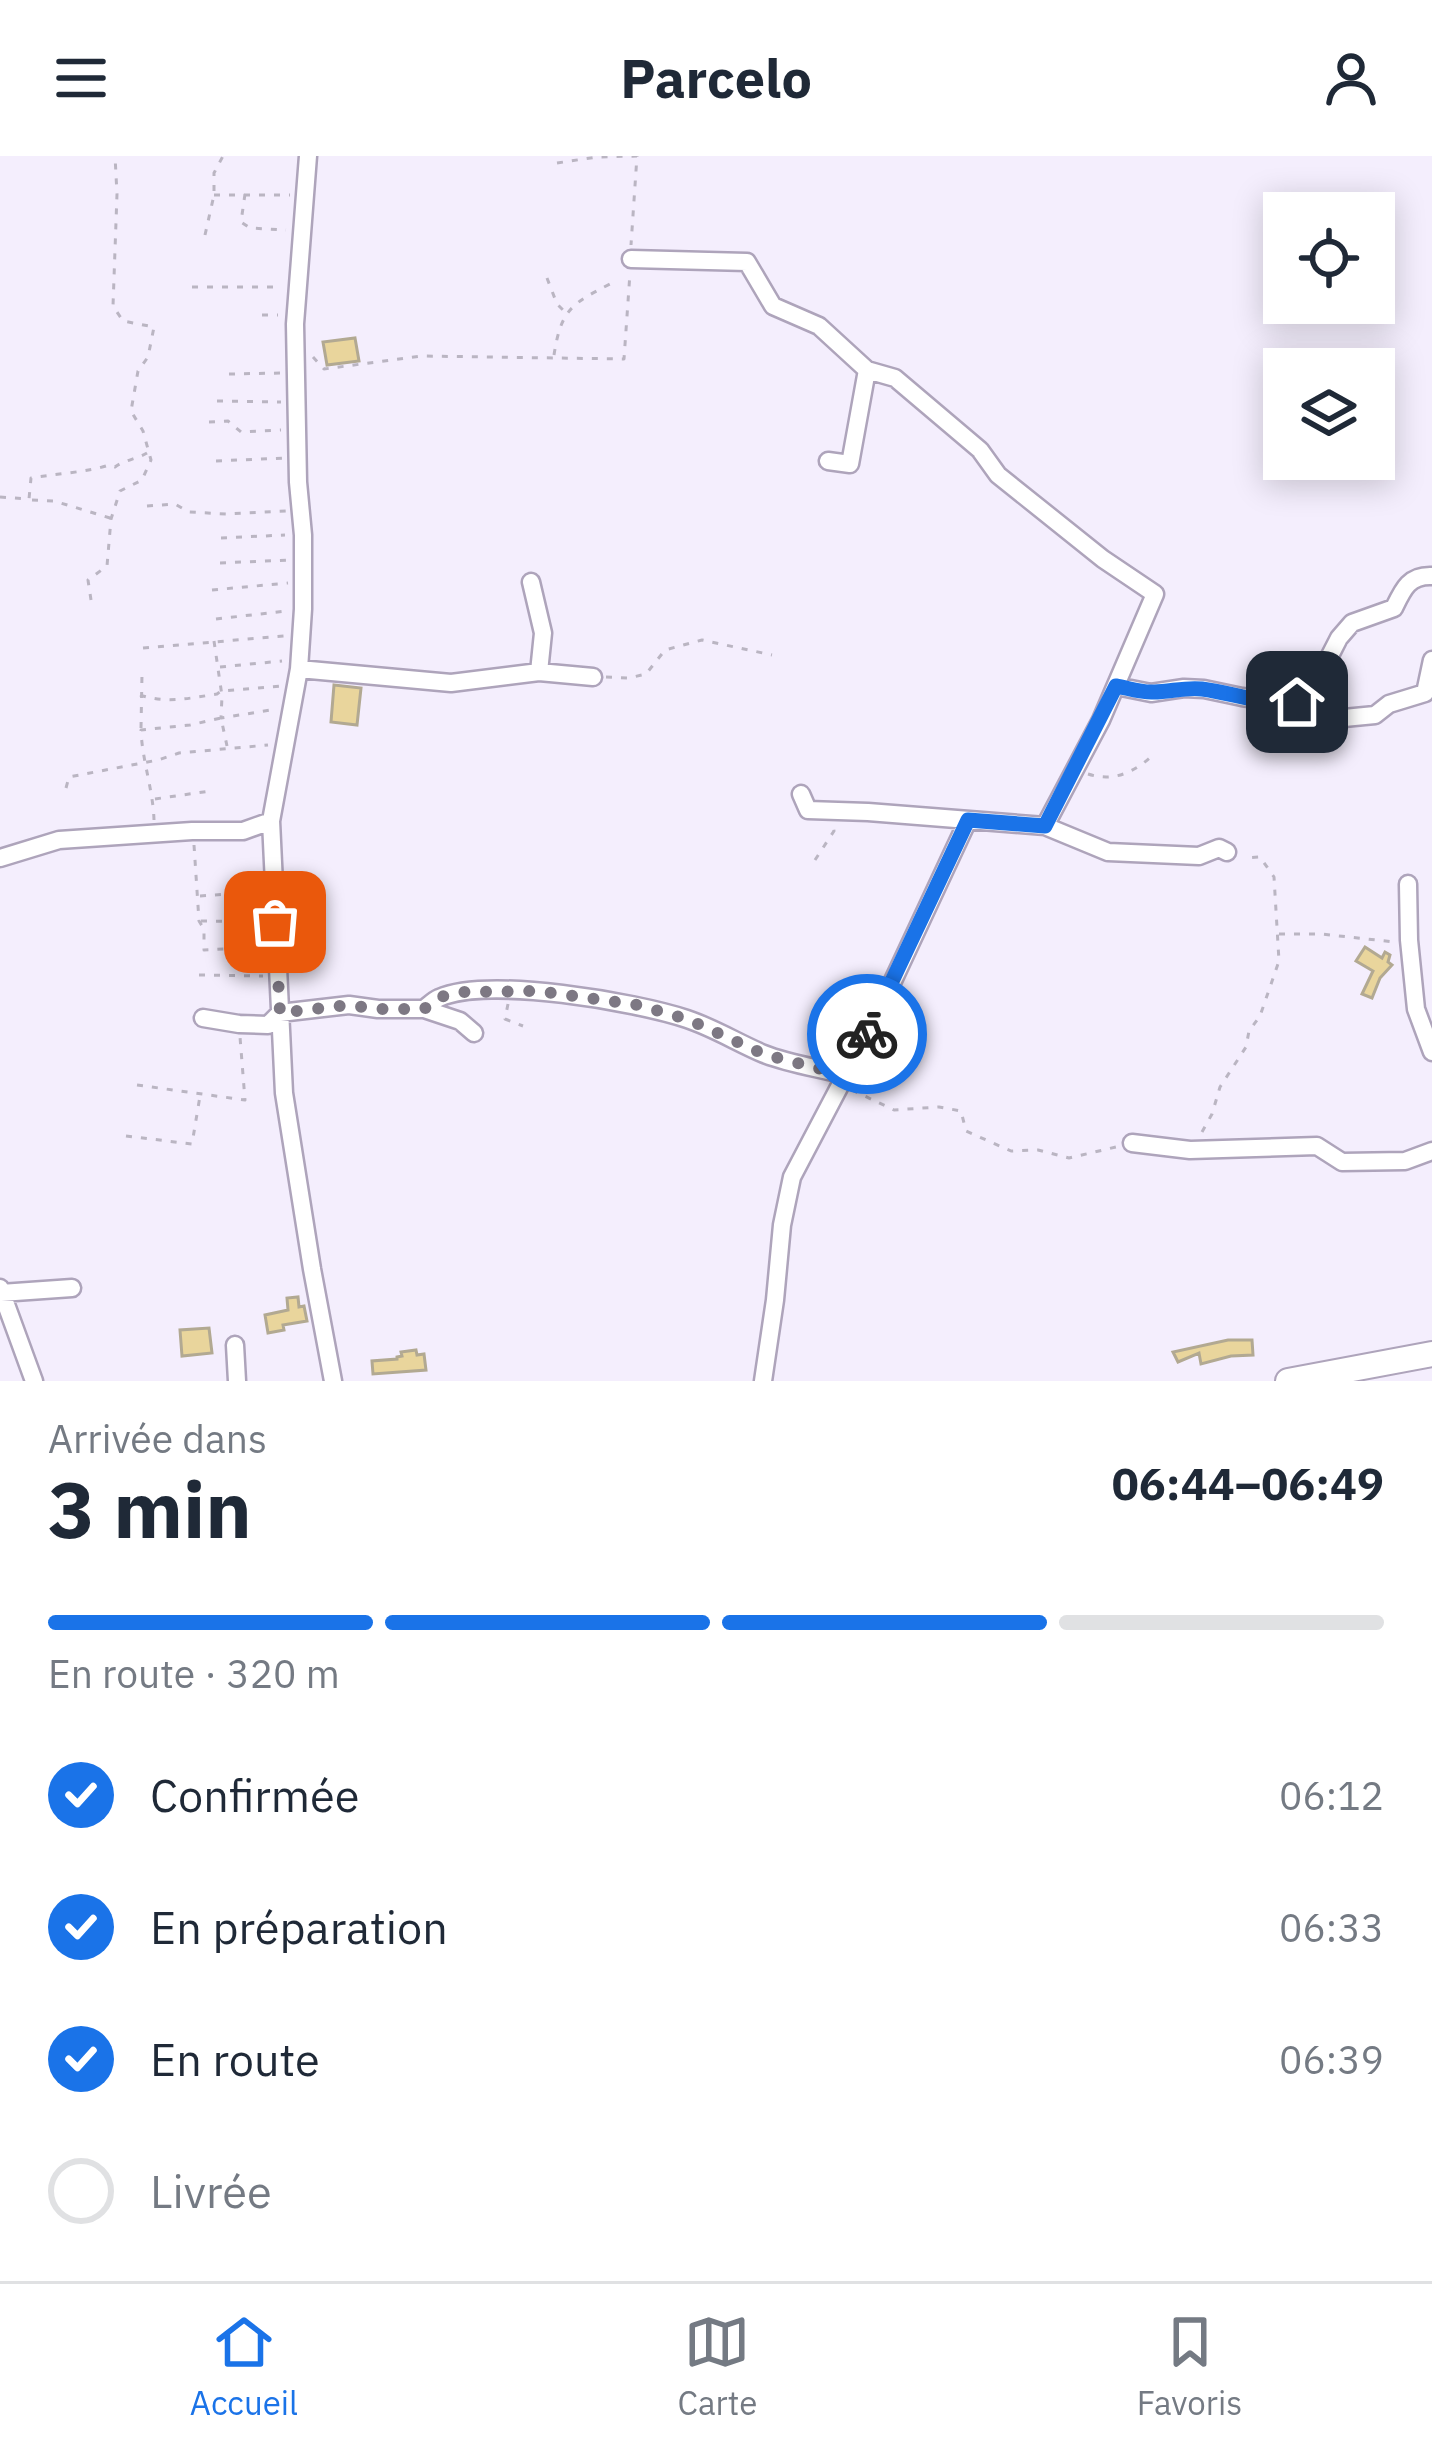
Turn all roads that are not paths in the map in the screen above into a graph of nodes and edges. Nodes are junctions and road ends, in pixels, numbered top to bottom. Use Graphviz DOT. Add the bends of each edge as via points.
graph roads {
  1 [pos="308,156"];
  2 [pos="631,259"];
  3 [pos="867,370"];
  4 [pos="828,461"];
  5 [pos="1432,576"];
  6 [pos="531,582"];
  7 [pos="1432,660"];
  8 [pos="298,671"];
  9 [pos="539,672"];
  10 [pos="592,677"];
  11 [pos="1116,686"];
  12 [pos="1289,704"];
  13 [pos="801,794"];
  14 [pos="272,820"];
  15 [pos="968,820"];
  16 [pos="1045,826"];
  17 [pos="1227,852"];
  18 [pos="0,858"];
  19 [pos="1408,884"];
  20 [pos="424,1009"];
  21 [pos="280,1013"];
  22 [pos="203,1018"];
  23 [pos="474,1033"];
  24 [pos="1432,1052"];
  25 [pos="843,1080"];
  26 [pos="1132,1144"];
  27 [pos="1432,1151"];
  28 [pos="72,1288"];
  29 [pos="1,1291"];
  30 [pos="235,1345"];
  31 [pos="1432,1354"];
  32 [pos="34,1381"];
  33 [pos="237,1381"];
  34 [pos="333,1381"];
  35 [pos="763,1381"];
  36 [pos="1288,1381"];
  1 -- 8 [label="street" via="296,314 304,560"];
  2 -- 3 [label="street" via="747,262 773,306 819,326"];
  3 -- 4 [label="street" via="850,464"];
  3 -- 11 [label="street" via="895,378 1010,485 1155,594"];
  5 -- 12 [label="street" via="1418,575 1394,608 1352,623 1320,675"];
  6 -- 9 [label="street" via="543,633"];
  7 -- 12 [label="street" via="1426,693 1375,715 1344,718"];
  8 -- 9 [label="street" via="451,683"];
  8 -- 14 [label="street"];
  9 -- 10 [label="street"];
  11 -- 12 [label="street" via="1204,689"];
  11 -- 16 [label="street"];
  13 -- 15 [label="street" via="808,810"];
  14 -- 18 [label="street" via="243,831 59,840"];
  14 -- 21 [label="street"];
  15 -- 16 [label="street"];
  15 -- 25 [label="street"];
  16 -- 17 [label="street" via="1108,852"];
  19 -- 24 [label="street" via="1416,1010"];
  20 -- 21 [label="street" via="349,1005"];
  20 -- 23 [label="street"];
  20 -- 25 [label="street" via="440,997 508,990 638,1005"];
  21 -- 22 [label="street" via="268,1025"];
  21 -- 34 [label="street" via="284,1093"];
  25 -- 35 [label="street" via="792,1177"];
  26 -- 27 [label="street" via="1317,1146 1342,1162"];
  28 -- 29 [label="street"];
  29 -- 32 [label="street"];
  30 -- 33 [label="street"];
  31 -- 36 [label="highway"];
}
